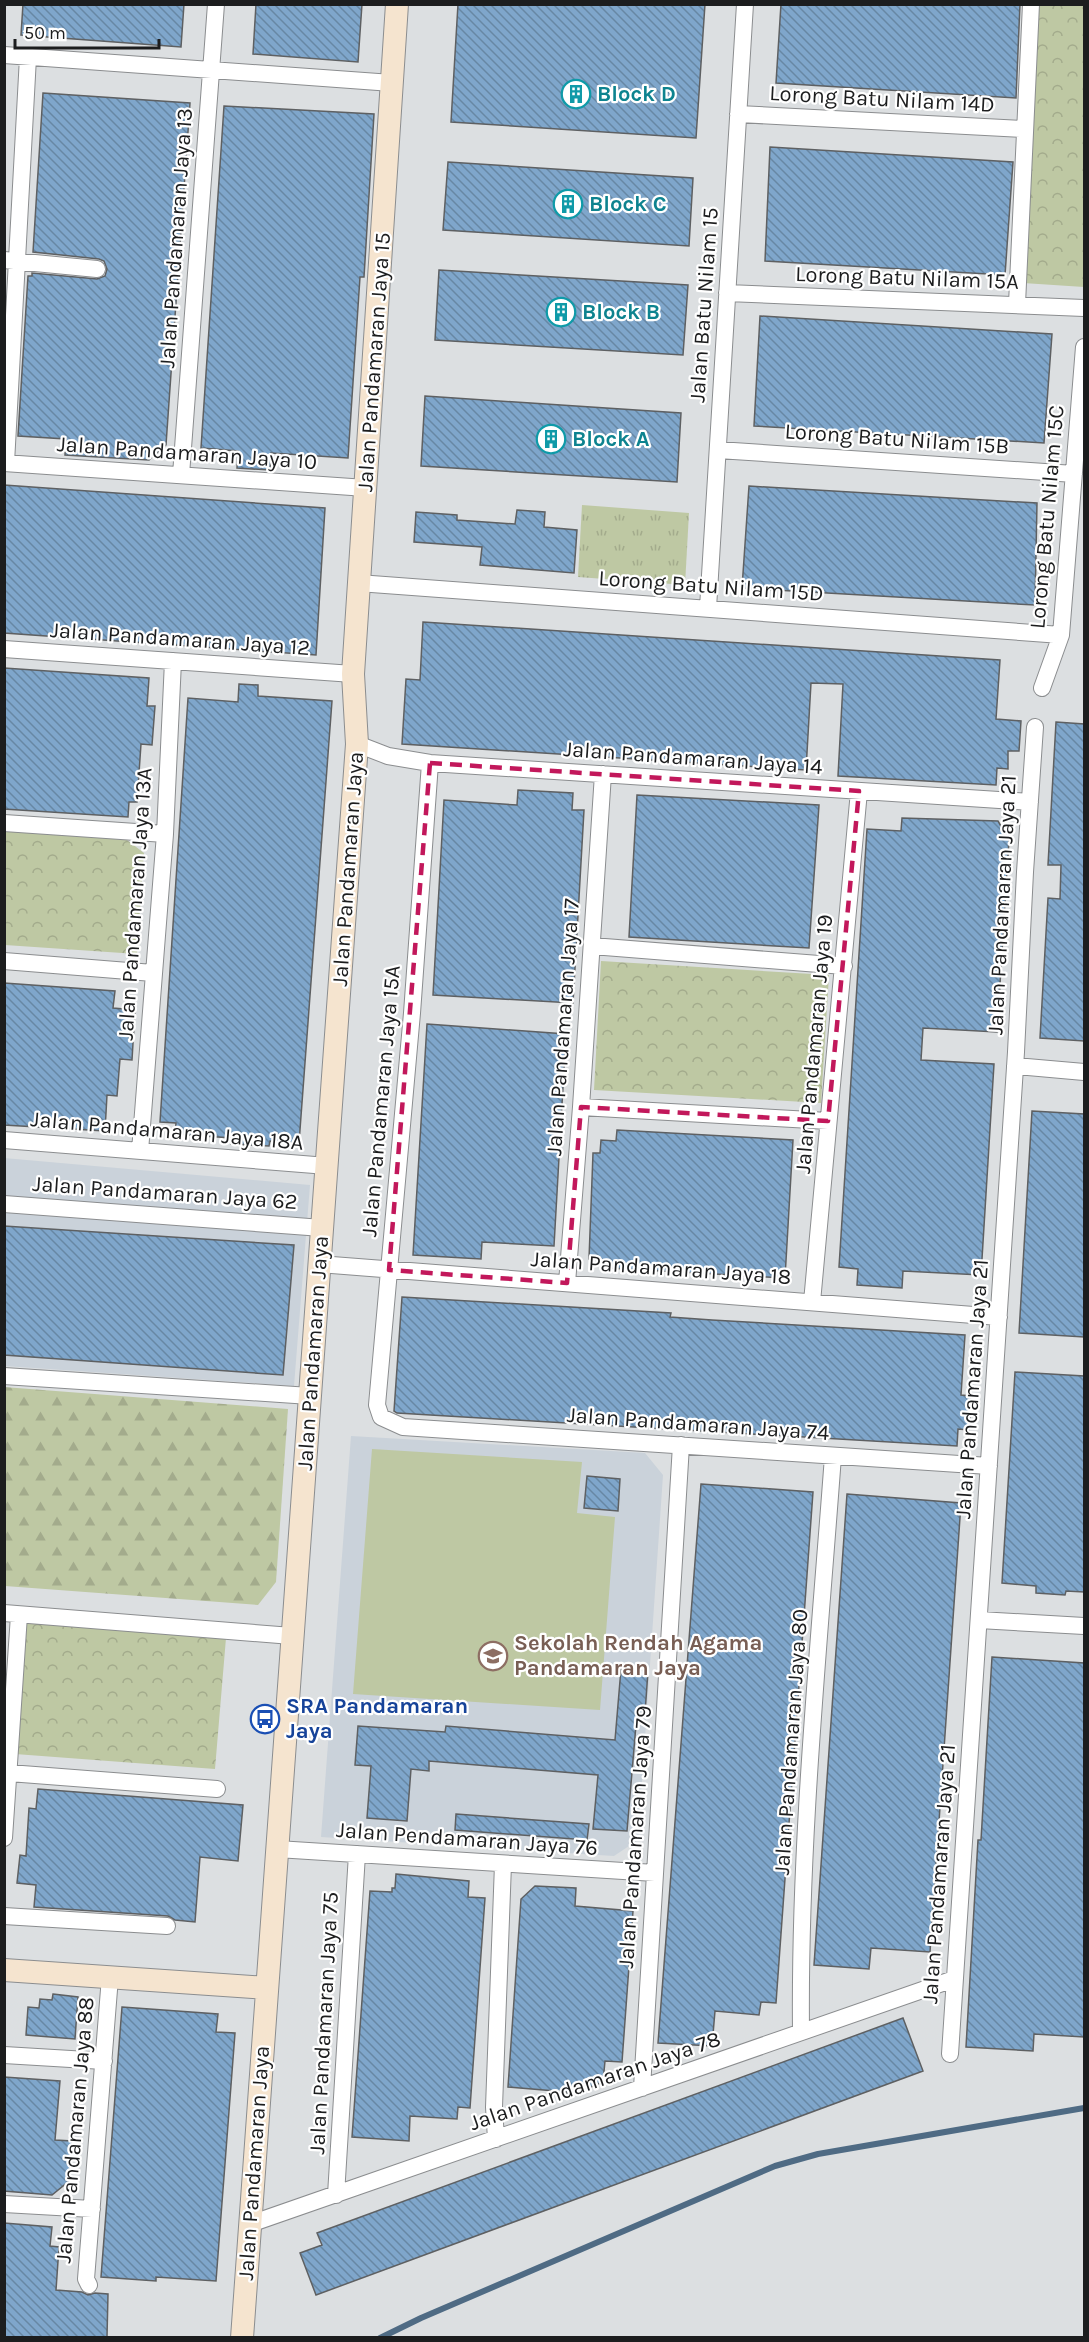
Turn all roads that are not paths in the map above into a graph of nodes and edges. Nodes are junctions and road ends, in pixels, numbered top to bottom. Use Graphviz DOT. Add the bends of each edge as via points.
graph roads {
  1 [pos="216,4"];
  2 [pos="397,4"];
  3 [pos="745,4"];
  4 [pos="1031,4"];
  5 [pos="4,55"];
  6 [pos="28,57"];
  7 [pos="211,70"];
  8 [pos="392,83"];
  9 [pos="738,114"];
  10 [pos="1024,129"];
  11 [pos="11,261"];
  12 [pos="97,269"];
  13 [pos="727,293"];
  14 [pos="1017,304"];
  15 [pos="1084,308"];
  16 [pos="1084,347"];
  17 [pos="718,450"];
  18 [pos="5,463"];
  19 [pos="1074,474"];
  20 [pos="181,475"];
  21 [pos="366,488"];
  22 [pos="358,583"];
  23 [pos="708,608"];
  24 [pos="1061,635"];
  25 [pos="4,649"];
  26 [pos="173,661"];
  27 [pos="353,674"];
  28 [pos="1042,688"];
  29 [pos="357,719"];
  30 [pos="1035,727"];
  31 [pos="357,744"];
  32 [pos="430,764"];
  33 [pos="603,774"];
  34 [pos="859,791"];
  35 [pos="1030,802"];
  36 [pos="4,823"];
  37 [pos="165,834"];
  38 [pos="592,946"];
  39 [pos="4,961"];
  40 [pos="844,966"];
  41 [pos="153,973"];
  42 [pos="1016,1066"];
  43 [pos="1084,1072"];
  44 [pos="581,1107"];
  45 [pos="828,1121"];
  46 [pos="4,1140"];
  47 [pos="140,1151"];
  48 [pos="327,1166"];
  49 [pos="4,1204"];
  50 [pos="322,1228"];
  51 [pos="320,1264"];
  52 [pos="389,1269"];
  53 [pos="567,1283"];
  54 [pos="812,1302"];
  55 [pos="999,1317"];
  56 [pos="4,1376"];
  57 [pos="310,1396"];
  58 [pos="403,1427"];
  59 [pos="681,1445"];
  60 [pos="833,1456"];
  61 [pos="989,1466"];
  62 [pos="12,1614"];
  63 [pos="979,1620"];
  64 [pos="1084,1626"];
  65 [pos="292,1636"];
  66 [pos="9,1773"];
  67 [pos="217,1789"];
  68 [pos="4,1838"];
  69 [pos="277,1849"];
  70 [pos="357,1854"];
  71 [pos="503,1864"];
  72 [pos="655,1873"];
  73 [pos="4,1916"];
  74 [pos="167,1926"];
  75 [pos="4,1970"];
  76 [pos="110,1977"];
  77 [pos="954,1979"];
  78 [pos="267,1988"];
  79 [pos="801,2032"];
  80 [pos="950,2054"];
  81 [pos="4,2055"];
  82 [pos="104,2061"];
  83 [pos="642,2088"];
  84 [pos="496,2139"];
  85 [pos="336,2195"];
  86 [pos="4,2204"];
  87 [pos="92,2209"];
  88 [pos="250,2224"];
  89 [pos="89,2285"];
  90 [pos="242,2337"];
  1 -- 7 [label="street, Jalan Pandamaran Jaya 13"];
  2 -- 8 [label="main road, Jalan Pandamaran Jaya 15"];
  3 -- 9 [label="street, Jalan Batu Nilam 15"];
  4 -- 10 [label="street"];
  5 -- 6 [label="street"];
  6 -- 7 [label="street"];
  6 -- 11 [label="street"];
  7 -- 8 [label="street"];
  7 -- 20 [label="street, Jalan Pandamaran Jaya 13"];
  8 -- 21 [label="main road, Jalan Pandamaran Jaya 15"];
  9 -- 10 [label="street, Lorong Batu Nilam 14D"];
  9 -- 13 [label="street, Jalan Batu Nilam 15"];
  10 -- 14 [label="street"];
  11 -- 12 [label="street"];
  11 -- 18 [label="street"];
  13 -- 14 [label="street, Lorong Batu Nilam 15A"];
  13 -- 17 [label="street, Jalan Batu Nilam 15"];
  14 -- 15 [label="street, Lorong Batu Nilam 15A"];
  16 -- 19 [label="street, Lorong Batu Nilam 15C"];
  17 -- 19 [label="street, Lorong Batu Nilam 15B"];
  17 -- 23 [label="street, Jalan Batu Nilam 15"];
  18 -- 20 [label="street, Jalan Pandamaran Jaya 10"];
  19 -- 24 [label="street, Lorong Batu Nilam 15C"];
  20 -- 21 [label="street, Jalan Pandamaran Jaya 10"];
  21 -- 22 [label="main road, Jalan Pandamaran Jaya 15"];
  22 -- 23 [label="street, Lorong Batu Nilam 15D"];
  22 -- 27 [label="main road, Jalan Pandamaran Jaya 15"];
  23 -- 24 [label="street, Lorong Batu Nilam 15D"];
  24 -- 28 [label="street, Lorong Batu Nilam 15C"];
  25 -- 26 [label="street, Jalan Pandamaran Jaya 12"];
  26 -- 27 [label="street, Jalan Pandamaran Jaya 12"];
  26 -- 37 [label="street, Jalan Pandamaran Jaya 13A"];
  27 -- 29 [label="main road, Jalan Pandamaran Jaya 15"];
  29 -- 31 [label="main road, Jalan Pandamaran Jaya"];
  30 -- 35 [label="street, Jalan Pandamaran Jaya 21"];
  31 -- 32 [label="street, Jalan Pandamaran Jaya 14" via="388,756"];
  31 -- 48 [label="main road, Jalan Pandamaran Jaya"];
  32 -- 33 [label="street, Jalan Pandamaran Jaya 14"];
  32 -- 52 [label="street, Jalan Pandamaran Jaya 15A"];
  33 -- 34 [label="street, Jalan Pandamaran Jaya 14"];
  33 -- 38 [label="street, Jalan Pandamaran Jaya 17"];
  34 -- 35 [label="street, Jalan Pandamaran Jaya 14"];
  34 -- 40 [label="street, Jalan Pandamaran Jaya 19"];
  35 -- 42 [label="street, Jalan Pandamaran Jaya 21"];
  36 -- 37 [label="street"];
  37 -- 41 [label="street, Jalan Pandamaran Jaya 13A"];
  38 -- 40 [label="street"];
  38 -- 44 [label="street, Jalan Pandamaran Jaya 17"];
  39 -- 41 [label="street"];
  40 -- 45 [label="street, Jalan Pandamaran Jaya 19"];
  41 -- 47 [label="street, Jalan Pandamaran Jaya 13A"];
  42 -- 43 [label="street"];
  42 -- 55 [label="street, Jalan Pandamaran Jaya 21"];
  44 -- 45 [label="street"];
  44 -- 53 [label="street, Jalan Pandamaran Jaya 17"];
  45 -- 54 [label="street, Jalan Pandamaran Jaya 19"];
  46 -- 47 [label="street, Jalan Pandamaran Jaya 18A"];
  47 -- 48 [label="street, Jalan Pandamaran Jaya 18A"];
  48 -- 50 [label="main road, Jalan Pandamaran Jaya"];
  49 -- 50 [label="street, Jalan Pandamaran Jaya 62"];
  50 -- 51 [label="main road, Jalan Pandamaran Jaya"];
  51 -- 52 [label="street, Jalan Pandamaran Jaya 18"];
  51 -- 57 [label="main road, Jalan Pandamaran Jaya"];
  52 -- 53 [label="street, Jalan Pandamaran Jaya 18"];
  52 -- 58 [label="street, Jalan Pandamaran Jaya 15A" via="377,1405 381,1417"];
  53 -- 54 [label="street, Jalan Pandamaran Jaya 18"];
  54 -- 55 [label="street, Jalan Pandamaran Jaya 18"];
  55 -- 61 [label="street, Jalan Pandamaran Jaya 21"];
  56 -- 57 [label="street"];
  57 -- 65 [label="main road, Jalan Pandamaran Jaya"];
  58 -- 59 [label="street, Jalan Pandamaran Jaya 74"];
  59 -- 60 [label="street, Jalan Pandamaran Jaya 74"];
  59 -- 72 [label="street, Jalan Pandamaran Jaya 79"];
  60 -- 61 [label="street, Jalan Pandamaran Jaya 74"];
  60 -- 79 [label="street, Jalan Pandamaran Jaya 80" via="812,1739 800,1957"];
  61 -- 63 [label="street, Jalan Pandamaran Jaya 21"];
  62 -- 65 [label="street"];
  62 -- 66 [label="street"];
  63 -- 64 [label="street"];
  63 -- 77 [label="street, Jalan Pandamaran Jaya 21"];
  65 -- 69 [label="main road, Jalan Pandamaran Jaya"];
  66 -- 67 [label="street"];
  66 -- 68 [label="street"];
  69 -- 70 [label="street, Jalan Pendamaran Jaya 76"];
  69 -- 78 [label="main road, Jalan Pandamaran Jaya"];
  70 -- 71 [label="street, Jalan Pendamaran Jaya 76"];
  70 -- 85 [label="street, Jalan Pandamaran Jaya 75"];
  71 -- 72 [label="street, Jalan Pendamaran Jaya 76"];
  71 -- 84 [label="street"];
  72 -- 83 [label="street, Jalan Pandamaran Jaya 79"];
  73 -- 74 [label="street"];
  75 -- 76 [label="main road"];
  76 -- 78 [label="main road"];
  76 -- 82 [label="street, Jalan Pandamaran Jaya 88"];
  77 -- 79 [label="street, Jalan Pandamaran Jaya 78"];
  77 -- 80 [label="street, Jalan Pandamaran Jaya 21"];
  78 -- 88 [label="main road, Jalan Pandamaran Jaya"];
  79 -- 83 [label="street, Jalan Pandamaran Jaya 78"];
  81 -- 82 [label="street"];
  82 -- 87 [label="street, Jalan Pandamaran Jaya 88"];
  83 -- 84 [label="street, Jalan Pandamaran Jaya 78"];
  84 -- 85 [label="street, Jalan Pandamaran Jaya 78"];
  85 -- 88 [label="street, Jalan Pandamaran Jaya 78"];
  86 -- 87 [label="street"];
  87 -- 89 [label="street, Jalan Pandamaran Jaya 88" via="86,2279"];
  88 -- 90 [label="main road, Jalan Pandamaran Jaya"];
}
